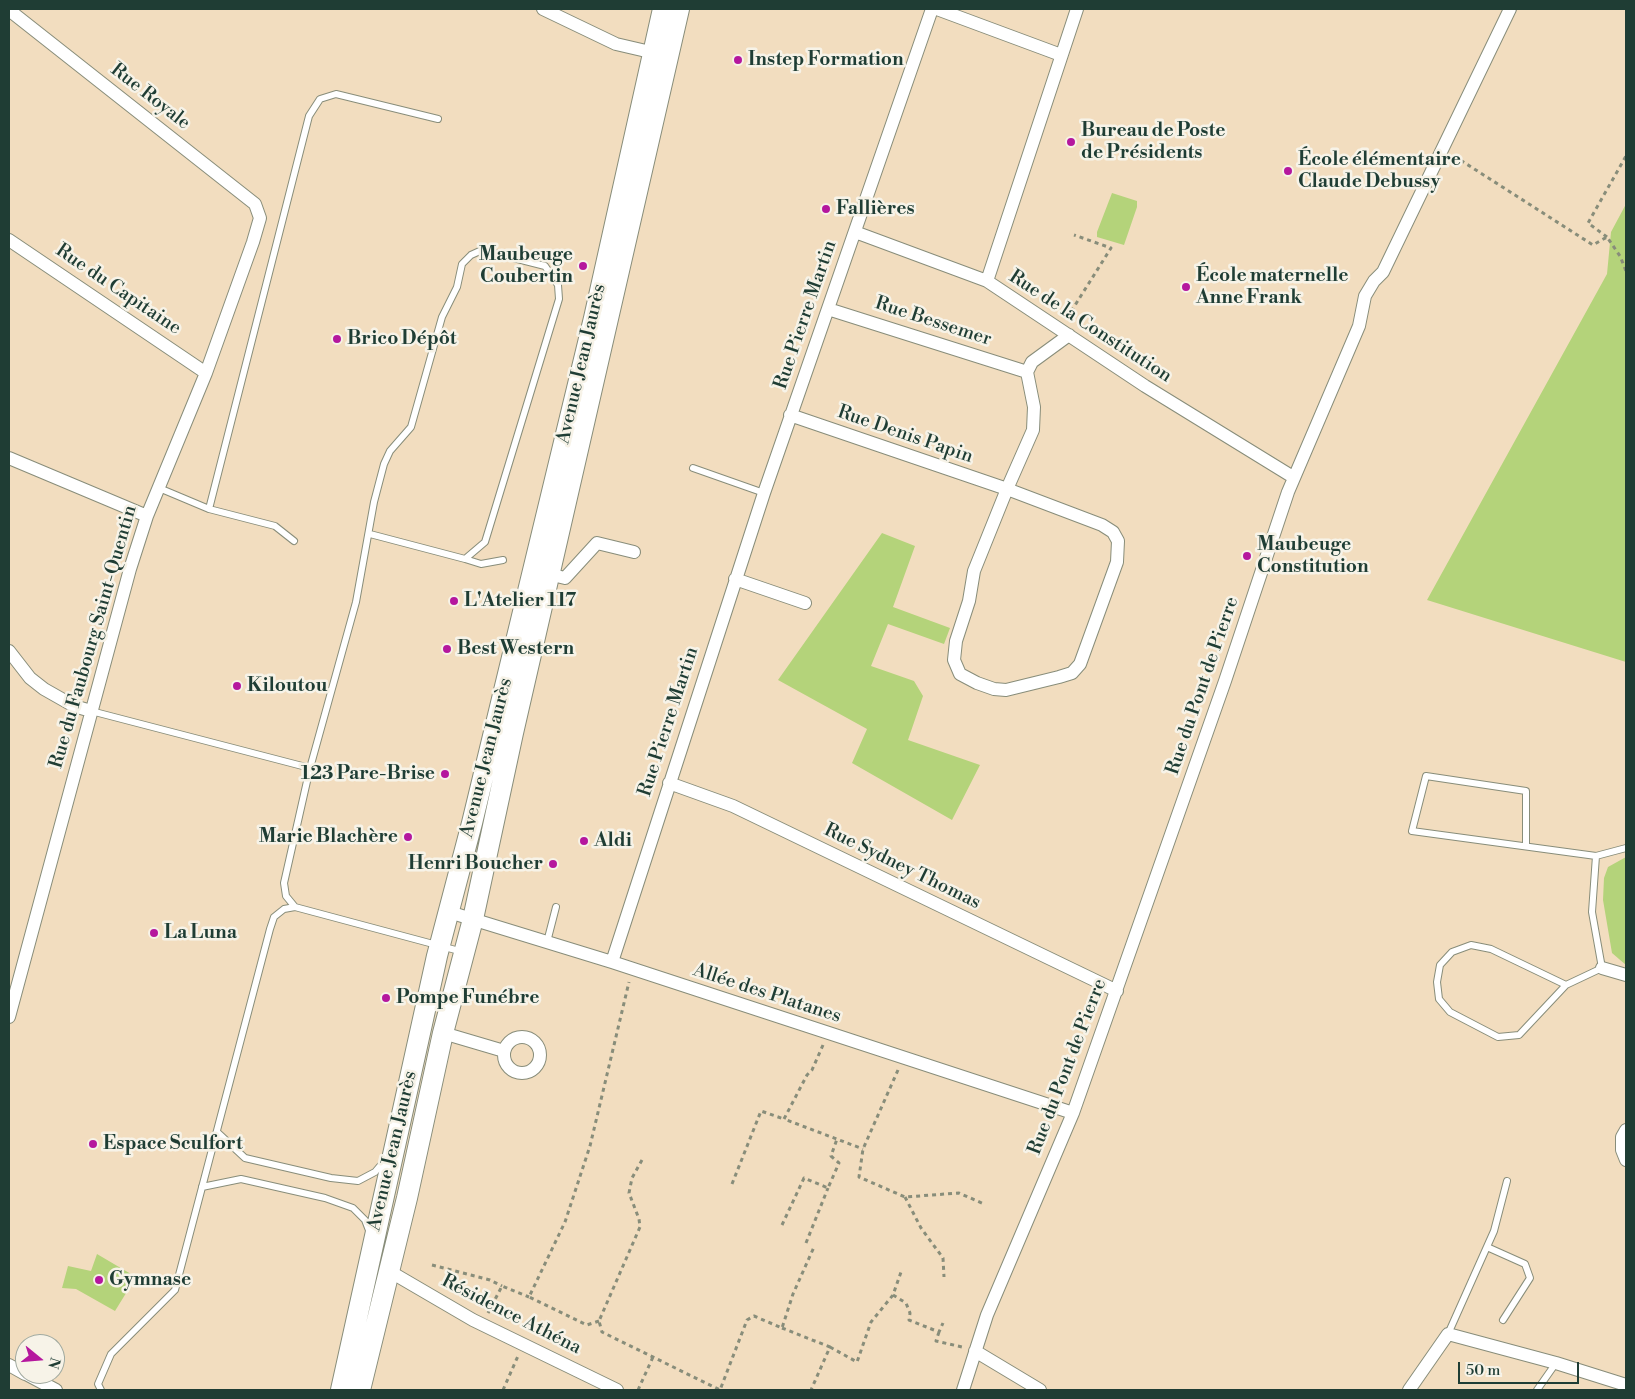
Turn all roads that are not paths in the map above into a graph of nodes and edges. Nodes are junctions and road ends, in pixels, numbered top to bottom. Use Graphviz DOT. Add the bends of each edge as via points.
graph roads {
  1 [pos="543,9"];
  2 [pos="663,9"];
  3 [pos="680,9"];
  4 [pos="932,9"];
  5 [pos="937,9"];
  6 [pos="1077,9"];
  7 [pos="1510,9"];
  8 [pos="9,10"];
  9 [pos="660,54"];
  10 [pos="1061,55"];
  11 [pos="438,119"];
  12 [pos="260,218"];
  13 [pos="855,232"];
  14 [pos="9,240"];
  15 [pos="987,281"];
  16 [pos="828,309"];
  17 [pos="1064,332"];
  18 [pos="1026,372"];
  19 [pos="206,373"];
  20 [pos="790,415"];
  21 [pos="9,458"];
  22 [pos="693,468"];
  23 [pos="1293,478"];
  24 [pos="158,488"];
  25 [pos="1007,489"];
  26 [pos="764,493"];
  27 [pos="209,509"];
  28 [pos="147,516"];
  29 [pos="370,534"];
  30 [pos="294,541"];
  31 [pos="634,552"];
  32 [pos="465,559"];
  33 [pos="503,560"];
  34 [pos="548,574"];
  35 [pos="735,579"];
  36 [pos="806,603"];
  37 [pos="9,651"];
  38 [pos="91,711"];
  39 [pos="310,768"];
  40 [pos="669,783"];
  41 [pos="1526,845"];
  42 [pos="1626,848"];
  43 [pos="1596,856"];
  44 [pos="296,907"];
  45 [pos="556,907"];
  46 [pos="449,912"];
  47 [pos="473,919"];
  48 [pos="547,942"];
  49 [pos="440,946"];
  50 [pos="464,953"];
  51 [pos="612,962"];
  52 [pos="1602,968"];
  53 [pos="1626,975"];
  54 [pos="1566,984"];
  55 [pos="1117,991"];
  56 [pos="9,1016"];
  57 [pos="443,1033"];
  58 [pos="504,1051"];
  59 [pos="1073,1114"];
  60 [pos="1626,1130"];
  61 [pos="217,1132"];
  62 [pos="393,1150"];
  63 [pos="1626,1160"];
  64 [pos="1507,1181"];
  65 [pos="202,1187"];
  66 [pos="372,1241"];
  67 [pos="1487,1247"];
  68 [pos="389,1271"];
  69 [pos="1503,1320"];
  70 [pos="1448,1334"];
  71 [pos="975,1350"];
  72 [pos="1556,1363"];
  73 [pos="44,1384"];
  74 [pos="1626,1385"];
  75 [pos="56,1390"];
  76 [pos="101,1390"];
  77 [pos="341,1390"];
  78 [pos="360,1390"];
  79 [pos="617,1390"];
  80 [pos="963,1390"];
  81 [pos="1040,1390"];
  82 [pos="1409,1390"];
  83 [pos="1538,1390"];
  1 -- 9 [label="street" via="616,44"];
  2 -- 9 [label="main road, Avenue Jean Jaurès"];
  3 -- 9 [label="main road, Avenue Jean Jaurès"];
  4 -- 13 [label="street, Rue Pierre Martin"];
  5 -- 10 [label="street"];
  6 -- 10 [label="street"];
  7 -- 23 [label="street, Rue du Pont de Pierre" via="1384,272 1365,296 1360,326"];
  8 -- 12 [label="street, Rue Royale" via="255,204"];
  9 -- 34 [label="main road, Avenue Jean Jaurès" via="610,319"];
  9 -- 46 [label="main road, Avenue Jean Jaurès"];
  10 -- 15 [label="street"];
  11 -- 27 [label="lane" via="336,94 320,99 310,116"];
  12 -- 19 [label="street, Rue du Faubourg Saint-Quentin"];
  13 -- 15 [label="street, Rue de la Constitution"];
  13 -- 16 [label="street, Rue Pierre Martin"];
  14 -- 19 [label="street, Rue du Capitaine"];
  15 -- 17 [label="street, Rue de la Constitution"];
  16 -- 18 [label="street, Rue Bessemer"];
  16 -- 20 [label="street, Rue Pierre Martin"];
  17 -- 18 [label="street" via="1032,362"];
  17 -- 23 [label="street, Rue de la Constitution"];
  18 -- 25 [label="street" via="1034,407 1032,430"];
  19 -- 24 [label="street, Rue du Faubourg Saint-Quentin"];
  20 -- 25 [label="street, Rue Denis Papin"];
  20 -- 26 [label="street, Rue Pierre Martin"];
  21 -- 28 [label="street"];
  22 -- 26 [label="lane"];
  23 -- 55 [label="street, Rue du Pont de Pierre"];
  24 -- 27 [label="lane"];
  24 -- 28 [label="street, Rue du Faubourg Saint-Quentin"];
  25 -- 25 [label="street" via="1102,525 1113,532 1118,541 1117,562 1080,664 1072,673 1006,690 977,683 960,674 954,660 974,571"];
  26 -- 35 [label="street, Rue Pierre Martin"];
  27 -- 30 [label="lane" via="274,526"];
  28 -- 38 [label="street, Rue du Faubourg Saint-Quentin"];
  29 -- 32 [label="lane"];
  29 -- 32 [label="lane" via="384,464 390,450 411,427 442,317 457,288 462,264 482,250 545,266 558,285 559,299 489,534"];
  29 -- 39 [label="lane" via="356,602"];
  31 -- 34 [label="street" via="597,543 565,578"];
  32 -- 33 [label="lane" via="481,564"];
  34 -- 47 [label="main road, Avenue Jean Jaurès"];
  35 -- 36 [label="street"];
  35 -- 40 [label="street, Rue Pierre Martin"];
  37 -- 38 [label="street" via="30,678 44,689 74,706"];
  38 -- 39 [label="lane"];
  38 -- 56 [label="street, Rue du Faubourg Saint-Quentin"];
  39 -- 44 [label="lane" via="284,883 289,902"];
  40 -- 51 [label="street, Rue Pierre Martin"];
  40 -- 55 [label="street, Rue Sydney Thomas" via="733,806"];
  41 -- 41 [label="lane" via="1412,831 1426,776 1526,790"];
  41 -- 43 [label="lane"];
  42 -- 43 [label="lane"];
  43 -- 52 [label="lane" via="1592,912"];
  44 -- 49 [label="lane"];
  44 -- 61 [label="lane" via="284,909 274,917"];
  45 -- 48 [label="lane"];
  46 -- 47 [label="street, Allée des Platanes"];
  46 -- 49 [label="main road, Avenue Jean Jaurès"];
  47 -- 48 [label="street, Allée des Platanes"];
  47 -- 50 [label="main road, Avenue Jean Jaurès"];
  48 -- 51 [label="street, Allée des Platanes"];
  49 -- 50 [label="lane"];
  49 -- 62 [label="main road, Avenue Jean Jaurès"];
  50 -- 57 [label="main road, Avenue Jean Jaurès"];
  51 -- 59 [label="street, Allée des Platanes"];
  52 -- 53 [label="street"];
  52 -- 54 [label="lane"];
  54 -- 54 [label="lane" via="1491,949 1471,945 1452,952 1440,965 1437,982 1439,999 1450,1012 1498,1037 1519,1035"];
  55 -- 59 [label="street, Rue du Pont de Pierre"];
  57 -- 58 [label="street"];
  57 -- 68 [label="main road, Avenue Jean Jaurès"];
  59 -- 71 [label="street, Rue du Pont de Pierre"];
  60 -- 63 [label="street" via="1622,1136 1622,1150"];
  61 -- 62 [label="lane" via="245,1158 358,1181 375,1172"];
  61 -- 65 [label="lane"];
  62 -- 66 [label="main road, Avenue Jean Jaurès"];
  64 -- 67 [label="lane"];
  65 -- 66 [label="lane" via="241,1179 325,1198 353,1208 365,1220"];
  65 -- 76 [label="lane" via="175,1290 111,1354 98,1384"];
  66 -- 77 [label="main road, Avenue Jean Jaurès"];
  67 -- 69 [label="lane" via="1524,1264 1530,1278"];
  67 -- 70 [label="lane"];
  68 -- 78 [label="main road, Avenue Jean Jaurès"];
  68 -- 79 [label="street, Résidence Athéna" via="482,1324"];
  70 -- 72 [label="street"];
  70 -- 82 [label="street"];
  71 -- 80 [label="street, Rue du Pont de Pierre"];
  71 -- 81 [label="street"];
  72 -- 74 [label="street"];
  72 -- 83 [label="lane"];
  73 -- 75 [label="street"];
}
